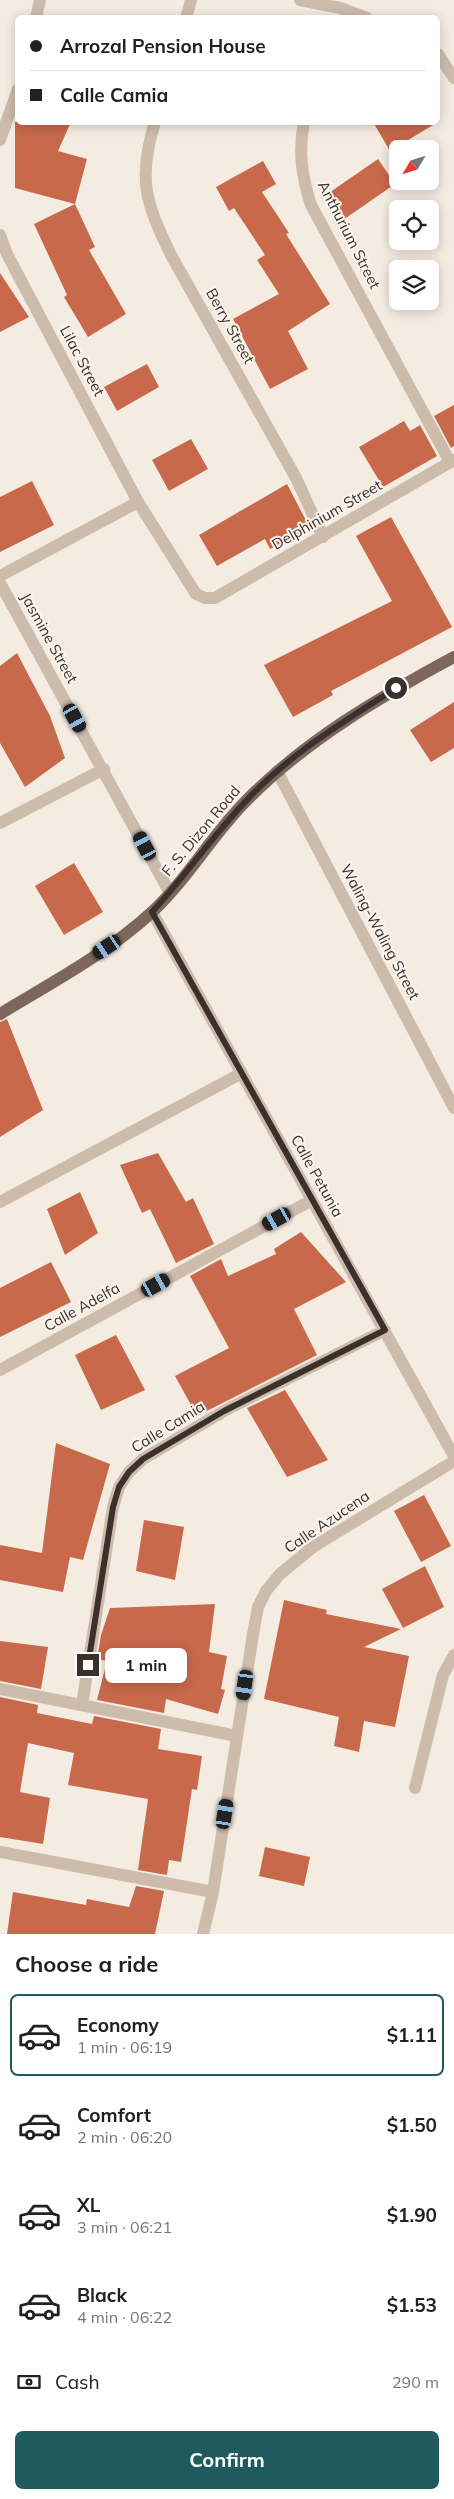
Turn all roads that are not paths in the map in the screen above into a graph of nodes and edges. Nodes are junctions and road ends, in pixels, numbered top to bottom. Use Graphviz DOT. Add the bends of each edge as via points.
graph roads {
  1 [pos="40,0"];
  2 [pos="191,0"];
  3 [pos="300,0"];
  4 [pos="338,13"];
  5 [pos="37,15"];
  6 [pos="187,15"];
  7 [pos="440,57"];
  8 [pos="454,78"];
  9 [pos="15,98"];
  10 [pos="153,125"];
  11 [pos="304,125"];
  12 [pos="0,140"];
  13 [pos="0,235"];
  14 [pos="452,461"];
  15 [pos="138,502"];
  16 [pos="323,537"];
  17 [pos="0,576"];
  18 [pos="0,583"];
  19 [pos="215,598"];
  20 [pos="454,657"];
  21 [pos="104,769"];
  22 [pos="277,771"];
  23 [pos="0,822"];
  24 [pos="170,893"];
  25 [pos="152,912"];
  26 [pos="0,1014"];
  27 [pos="242,1073"];
  28 [pos="454,1108"];
  29 [pos="312,1200"];
  30 [pos="0,1202"];
  31 [pos="385,1330"];
  32 [pos="0,1370"];
  33 [pos="454,1456"];
  34 [pos="454,1461"];
  35 [pos="454,1655"];
  36 [pos="0,1690"];
  37 [pos="82,1704"];
  38 [pos="237,1736"];
  39 [pos="415,1788"];
  40 [pos="0,1852"];
  41 [pos="213,1892"];
  42 [pos="203,1934"];
  1 -- 5 [label="street"];
  2 -- 6 [label="street"];
  3 -- 4 [label="street"];
  7 -- 8 [label="street"];
  9 -- 12 [label="street"];
  10 -- 16 [label="street, Berry Street" via="145,169 146,195 155,221 296,478"];
  11 -- 14 [label="street, Anthurium Street" via="300,160 311,205"];
  13 -- 15 [label="street, Lilac Street" via="7,254"];
  14 -- 16 [label="street, Delphinium Street"];
  15 -- 17 [label="street"];
  15 -- 19 [label="street, Lilac Street" via="196,594"];
  16 -- 19 [label="street, Delphinium Street"];
  18 -- 21 [label="street, Jasmine Street"];
  20 -- 22 [label="main road, F. S. Dizon Road" via="396,688 328,731"];
  21 -- 23 [label="street"];
  21 -- 24 [label="street, Jasmine Street"];
  22 -- 24 [label="main road, F. S. Dizon Road" via="245,802"];
  22 -- 28 [label="street, Waling-Waling Street"];
  24 -- 25 [label="main road, F. S. Dizon Road"];
  25 -- 26 [label="main road, F. S. Dizon Road" via="78,967"];
  25 -- 27 [label="street, Calle Petunia"];
  27 -- 29 [label="street, Calle Petunia"];
  27 -- 30 [label="street"];
  29 -- 31 [label="street, Calle Petunia"];
  29 -- 32 [label="street, Calle Adelfa"];
  31 -- 33 [label="street, Calle Petunia"];
  31 -- 37 [label="street, Calle Camia" via="224,1411 143,1459 129,1472 119,1487 113,1507"];
  34 -- 38 [label="street, Calle Azucena" via="313,1547 280,1574 266,1591 258,1607 252,1634"];
  35 -- 39 [label="street" via="438,1691"];
  36 -- 37 [label="street"];
  37 -- 38 [label="street"];
  38 -- 41 [label="street, Calle Azucena"];
  40 -- 41 [label="street"];
  41 -- 42 [label="street, Calle Azucena"];
}
